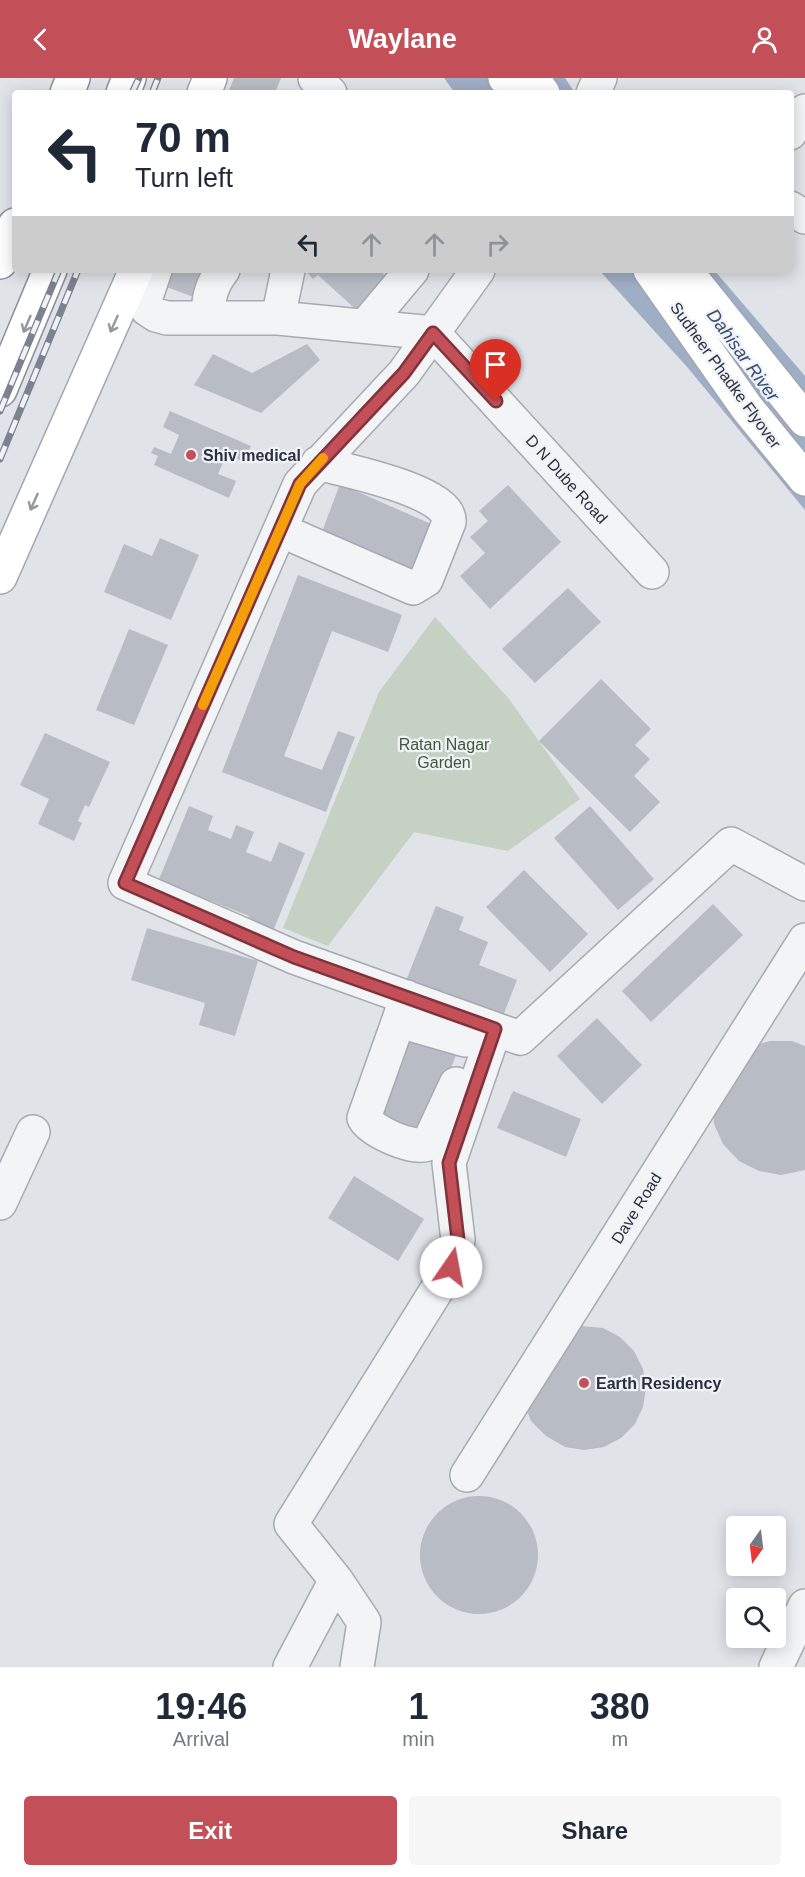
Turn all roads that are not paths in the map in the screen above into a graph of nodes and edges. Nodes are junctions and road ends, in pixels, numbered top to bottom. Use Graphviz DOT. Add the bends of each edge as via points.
graph roads {
  1 [pos="315,78"];
  2 [pos="505,78"];
  3 [pos="327,90"];
  4 [pos="515,90"];
  5 [pos="805,111"];
  6 [pos="794,127"];
  7 [pos="12,232"];
  8 [pos="0,262"];
  9 [pos="49,273"];
  10 [pos="135,273"];
  11 [pos="154,273"];
  12 [pos="221,273"];
  13 [pos="281,273"];
  14 [pos="409,273"];
  15 [pos="476,273"];
  16 [pos="652,273"];
  17 [pos="687,273"];
  18 [pos="208,318"];
  19 [pos="279,318"];
  20 [pos="365,326"];
  21 [pos="433,333"];
  22 [pos="0,390"];
  23 [pos="805,420"];
  24 [pos="318,463"];
  25 [pos="805,479"];
  26 [pos="280,530"];
  27 [pos="652,572"];
  28 [pos="0,577"];
  29 [pos="805,884"];
  30 [pos="805,940"];
  31 [pos="495,1029"];
  32 [pos="33,1132"];
  33 [pos="0,1203"];
  34 [pos="467,1475"];
  35 [pos="336,1580"];
  36 [pos="805,1606"];
  37 [pos="290,1667"];
  38 [pos="357,1667"];
  39 [pos="776,1667"];
  1 -- 3 [label="street"];
  2 -- 4 [label="main road"];
  5 -- 6 [label="street"];
  7 -- 8 [label="main road"];
  9 -- 22 [label="main road, one-way"];
  10 -- 28 [label="main road, one-way"];
  11 -- 18 [label="street" via="145,300 147,309 167,318"];
  12 -- 18 [label="street" via="208,299"];
  13 -- 19 [label="street"];
  14 -- 20 [label="street"];
  15 -- 21 [label="street"];
  16 -- 25 [label="main road, Sudheer Phadke Flyover" via="747,408"];
  17 -- 23 [label="main road, Sudheer Phadke Flyover"];
  18 -- 19 [label="street"];
  19 -- 20 [label="street"];
  20 -- 21 [label="street"];
  21 -- 24 [label="street" via="404,373"];
  21 -- 27 [label="street, D N Dube Road"];
  24 -- 26 [label="street" via="300,484"];
  24 -- 26 [label="street" via="430,496 443,507 449,522 426,580 413,588"];
  26 -- 31 [label="street" via="125,883 403,1009"];
  29 -- 31 [label="street" via="731,844 519,1038"];
  30 -- 34 [label="street, Dave Road"];
  31 -- 35 [label="street" via="449,1163 458,1240 451,1267 291,1524"];
  32 -- 33 [label="street"];
  35 -- 37 [label="street"];
  35 -- 38 [label="street" via="364,1622"];
  36 -- 39 [label="street"];
}
